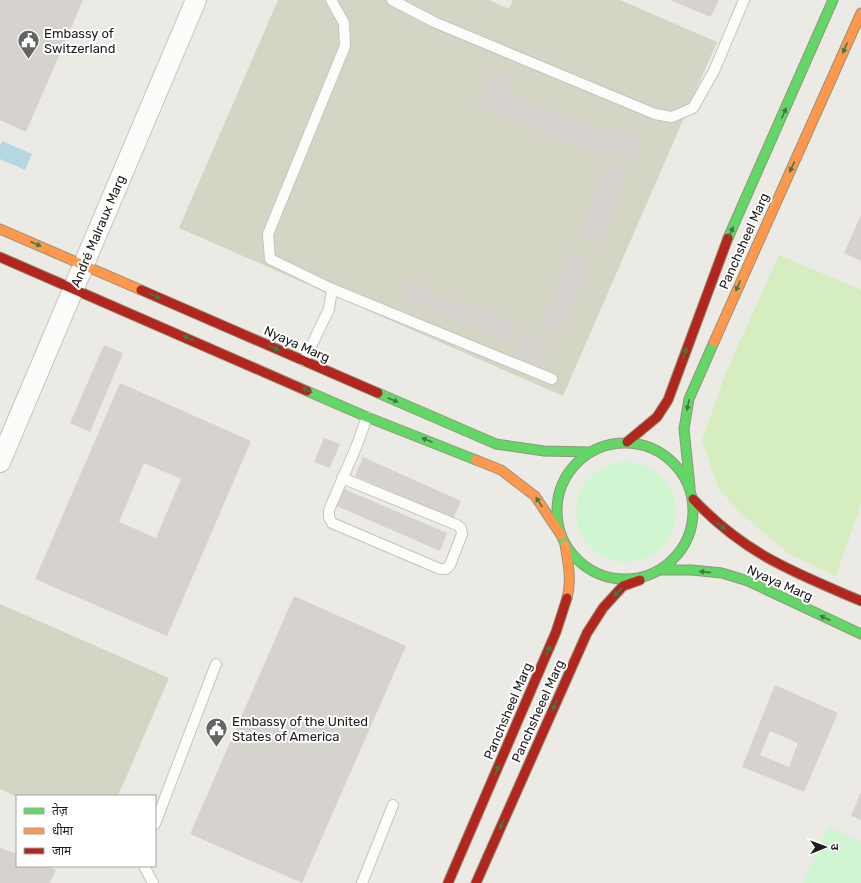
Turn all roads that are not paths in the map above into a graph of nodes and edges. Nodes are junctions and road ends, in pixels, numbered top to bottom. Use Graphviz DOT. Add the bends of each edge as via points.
graph roads {
  1 [pos="196,0"];
  2 [pos="331,0"];
  3 [pos="392,0"];
  4 [pos="744,0"];
  5 [pos="833,0"];
  6 [pos="861,13"];
  7 [pos="0,229"];
  8 [pos="0,257"];
  9 [pos="83,265"];
  10 [pos="73,289"];
  11 [pos="332,289"];
  12 [pos="304,361"];
  13 [pos="552,379"];
  14 [pos="367,417"];
  15 [pos="627,442"];
  16 [pos="590,452"];
  17 [pos="0,462"];
  18 [pos="342,478"];
  19 [pos="690,487"];
  20 [pos="693,499"];
  21 [pos="561,535"];
  22 [pos="565,545"];
  23 [pos="661,570"];
  24 [pos="652,575"];
  25 [pos="861,601"];
  26 [pos="861,634"];
  27 [pos="216,664"];
  28 [pos="393,805"];
  29 [pos="156,821"];
  30 [pos="145,867"];
  31 [pos="153,883"];
  32 [pos="362,883"];
  33 [pos="448,883"];
  34 [pos="476,883"];
  1 -- 9 [label="street, André Malraux Marg"];
  2 -- 11 [label="lane" via="344,23 345,46 268,234 270,258"];
  3 -- 4 [label="lane" via="434,22 655,114 672,117 693,108 714,71"];
  15 -- 5 [label="main road, Panchsheel Marg, one-way" via="658,417 668,400 723,250"];
  6 -- 19 [label="main road, Panchsheel Marg, one-way" via="689,399 684,429"];
  7 -- 9 [label="main road, Nyaya Marg, one-way"];
  8 -- 10 [label="main road"];
  9 -- 10 [label="street, André Malraux Marg"];
  9 -- 12 [label="main road, Nyaya Marg, one-way"];
  14 -- 10 [label="main road, one-way"];
  10 -- 17 [label="street, André Malraux Marg"];
  11 -- 12 [label="lane" via="329,309"];
  11 -- 13 [label="lane"];
  12 -- 16 [label="main road, Nyaya Marg, one-way" via="496,444 544,451"];
  14 -- 18 [label="lane"];
  21 -- 14 [label="main road, one-way" via="535,496 501,470"];
  15 -- 16 [label="main road" via="608,444"];
  15 -- 19 [label="main road" via="653,448 659,452 675,464"];
  16 -- 21 [label="main road" via="572,467 560,488 557,511"];
  18 -- 18 [label="lane" via="329,510 332,523 440,569 446,569 450,565 462,534 461,528"];
  19 -- 20 [label="main road"];
  20 -- 23 [label="main road" via="694,519 688,539 677,557"];
  20 -- 25 [label="main road, Nyaya Marg, one-way" via="713,520 743,544 790,570"];
  21 -- 22 [label="main road"];
  22 -- 24 [label="main road" via="578,561 606,577 632,580"];
  33 -- 22 [label="main road, Panchsheel Marg, one-way" via="556,632 569,590 569,567"];
  23 -- 24 [label="main road"];
  26 -- 23 [label="main road, Nyaya Marg, one-way" via="748,581 722,573"];
  24 -- 34 [label="main road, Panchsheeel Marg, one-way" via="623,586 603,608 587,633"];
  27 -- 29 [label="lane"];
  28 -- 32 [label="lane"];
  30 -- 31 [label="lane"];
}
